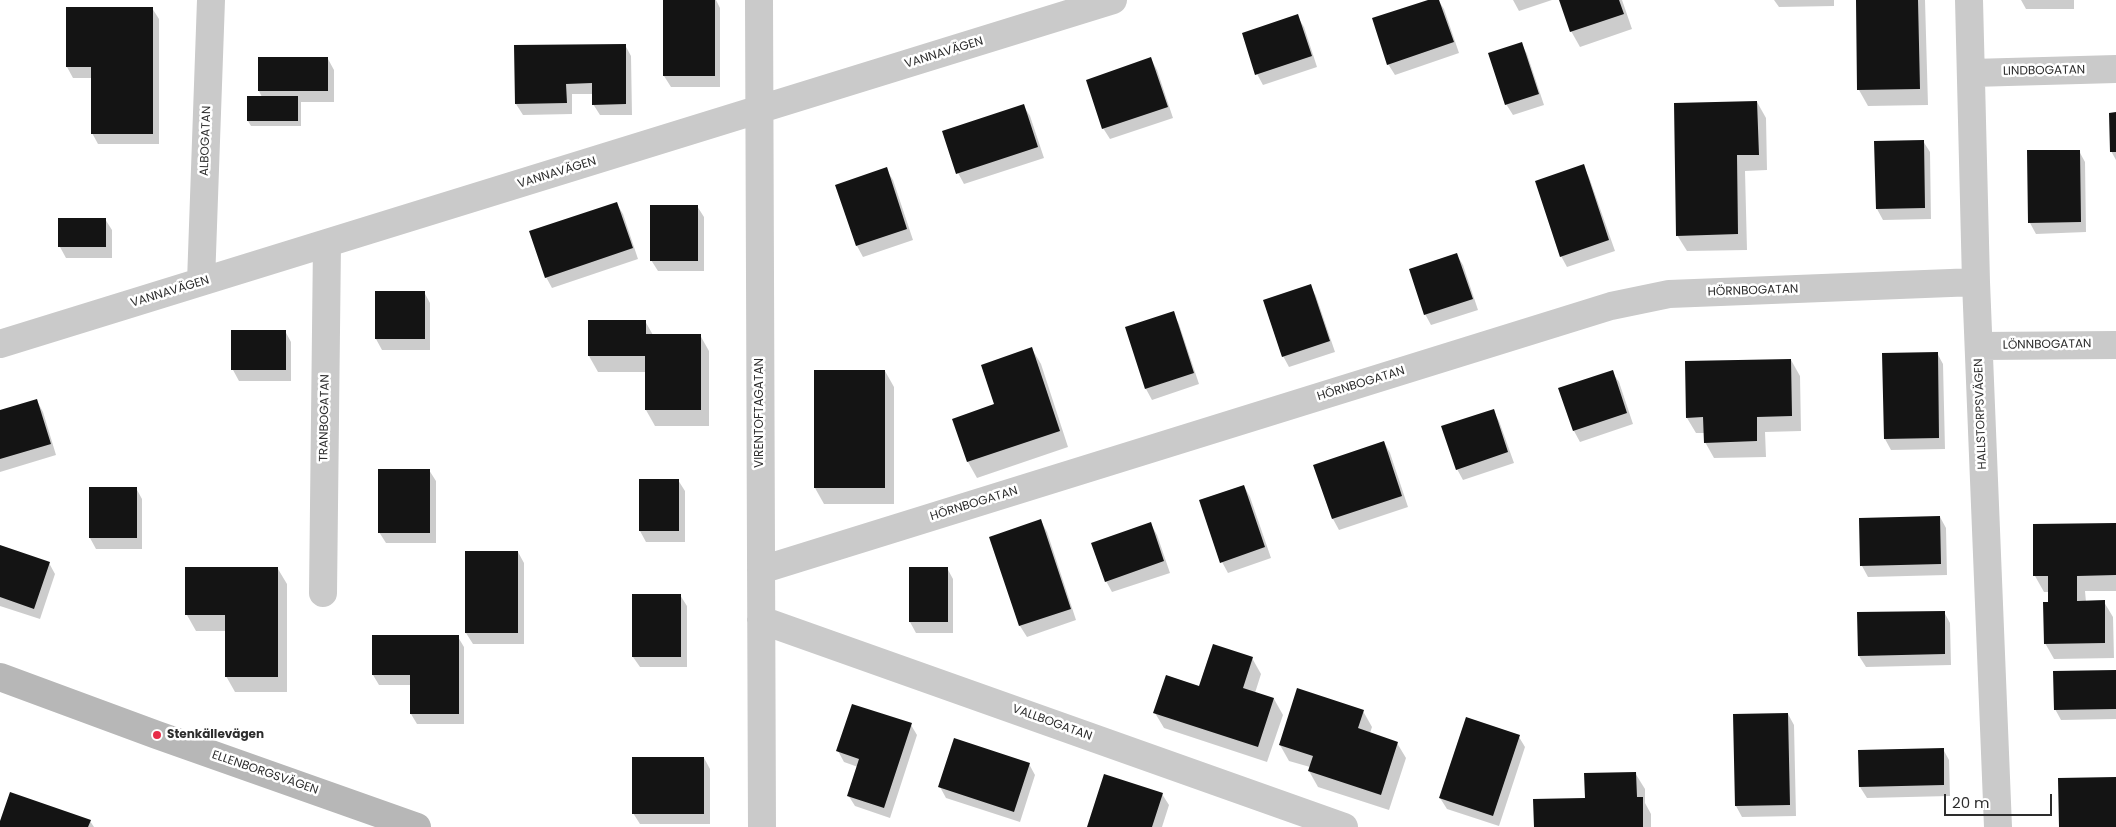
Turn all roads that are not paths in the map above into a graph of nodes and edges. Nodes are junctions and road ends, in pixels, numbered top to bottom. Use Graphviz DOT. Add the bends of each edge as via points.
graph roads {
  1 [pos="211,0"];
  2 [pos="759,0"];
  3 [pos="1113,0"];
  4 [pos="1969,0"];
  5 [pos="2116,69"];
  6 [pos="1972,73"];
  7 [pos="759,110"];
  8 [pos="326,243"];
  9 [pos="201,282"];
  10 [pos="1976,282"];
  11 [pos="0,344"];
  12 [pos="2116,344"];
  13 [pos="1979,346"];
  14 [pos="761,570"];
  15 [pos="323,593"];
  16 [pos="761,620"];
  17 [pos="0,677"];
  18 [pos="417,827"];
  19 [pos="762,827"];
  20 [pos="1344,827"];
  21 [pos="1998,827"];
  1 -- 9 [label="street, ALBOGATAN"];
  2 -- 7 [label="street, VIRENTOFTAGATAN"];
  3 -- 7 [label="street, VANNAVÄGEN"];
  4 -- 6 [label="street, HALLSTORPSVÄGEN"];
  5 -- 6 [label="street, LINDBOGATAN"];
  6 -- 10 [label="street, HALLSTORPSVÄGEN"];
  7 -- 8 [label="street, VANNAVÄGEN"];
  7 -- 14 [label="street, VIRENTOFTAGATAN"];
  8 -- 9 [label="street, VANNAVÄGEN"];
  8 -- 15 [label="street, TRANBOGATAN"];
  9 -- 11 [label="street, VANNAVÄGEN"];
  10 -- 13 [label="street, HALLSTORPSVÄGEN"];
  10 -- 14 [label="street, HÖRNBOGATAN" via="1669,294 1611,306"];
  12 -- 13 [label="street, LÖNNBOGATAN"];
  13 -- 21 [label="street, HALLSTORPSVÄGEN"];
  14 -- 16 [label="street, VIRENTOFTAGATAN"];
  16 -- 19 [label="street, VIRENTOFTAGATAN"];
  16 -- 20 [label="street, VALLBOGATAN"];
  17 -- 18 [label="street, ELLENBORGSVÄGEN"];
}
